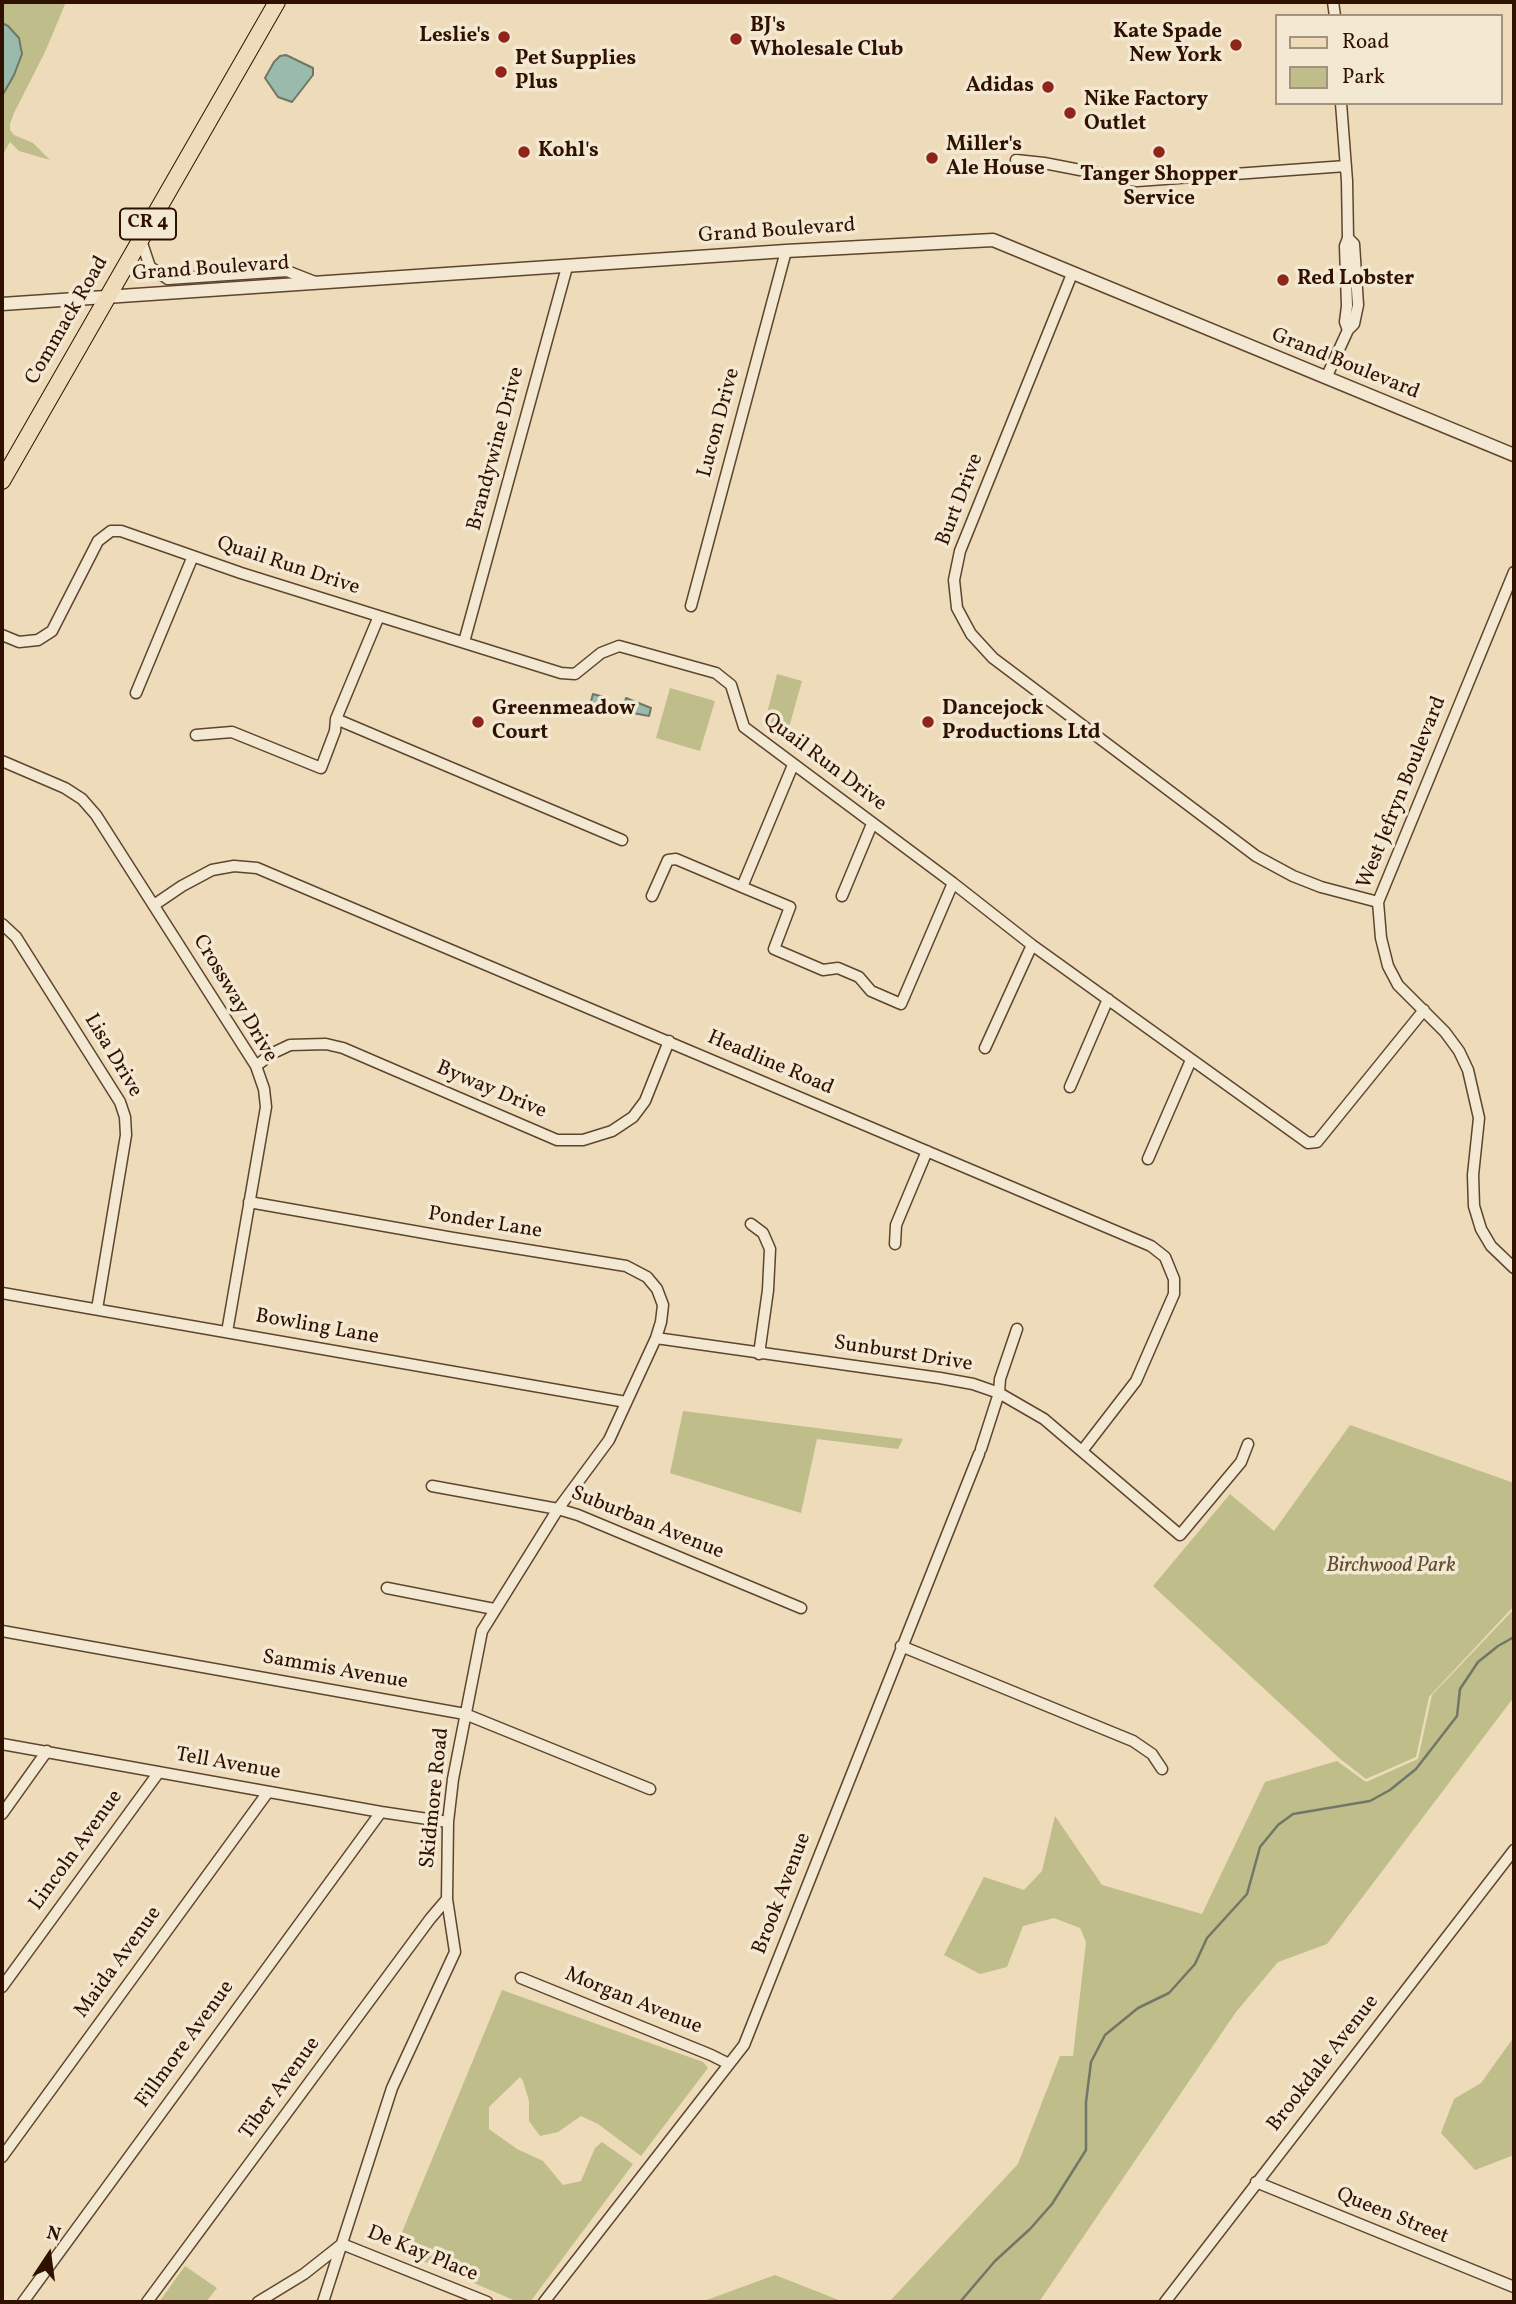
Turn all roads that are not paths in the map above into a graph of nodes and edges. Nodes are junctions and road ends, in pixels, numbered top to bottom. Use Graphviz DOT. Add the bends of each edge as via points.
graph roads {
  1 [pos="277,2"];
  2 [pos="1341,105"];
  3 [pos="1016,160"];
  4 [pos="1346,166"];
  5 [pos="140,237"];
  6 [pos="786,251"];
  7 [pos="567,267"];
  8 [pos="1072,274"];
  9 [pos="315,282"];
  10 [pos="105,298"];
  11 [pos="2,304"];
  12 [pos="1326,378"];
  13 [pos="1514,455"];
  14 [pos="2,481"];
  15 [pos="193,556"];
  16 [pos="1514,572"];
  17 [pos="691,606"];
  18 [pos="379,616"];
  19 [pos="2,635"];
  20 [pos="464,642"];
  21 [pos="136,693"];
  22 [pos="336,719"];
  23 [pos="196,735"];
  24 [pos="2,761"];
  25 [pos="793,765"];
  26 [pos="872,824"];
  27 [pos="622,840"];
  28 [pos="953,883"];
  29 [pos="742,887"];
  30 [pos="652,896"];
  31 [pos="842,896"];
  32 [pos="1378,902"];
  33 [pos="154,905"];
  34 [pos="2,924"];
  35 [pos="1032,945"];
  36 [pos="1108,999"];
  37 [pos="1424,1010"];
  38 [pos="668,1041"];
  39 [pos="985,1048"];
  40 [pos="1191,1060"];
  41 [pos="256,1066"];
  42 [pos="1070,1087"];
  43 [pos="926,1151"];
  44 [pos="1148,1159"];
  45 [pos="249,1202"];
  46 [pos="751,1224"];
  47 [pos="895,1244"];
  48 [pos="1514,1268"];
  49 [pos="2,1293"];
  50 [pos="97,1309"];
  51 [pos="1017,1329"];
  52 [pos="227,1332"];
  53 [pos="656,1338"];
  54 [pos="759,1354"];
  55 [pos="999,1393"];
  56 [pos="626,1402"];
  57 [pos="1248,1444"];
  58 [pos="1082,1451"];
  59 [pos="432,1486"];
  60 [pos="558,1509"];
  61 [pos="387,1588"];
  62 [pos="801,1608"];
  63 [pos="494,1609"];
  64 [pos="2,1631"];
  65 [pos="901,1646"];
  66 [pos="465,1714"];
  67 [pos="2,1744"];
  68 [pos="47,1751"];
  69 [pos="1162,1769"];
  70 [pos="159,1772"];
  71 [pos="650,1789"];
  72 [pos="268,1792"];
  73 [pos="381,1812"];
  74 [pos="2,1814"];
  75 [pos="448,1822"];
  76 [pos="1514,1850"];
  77 [pos="447,1899"];
  78 [pos="521,1978"];
  79 [pos="2,1987"];
  80 [pos="729,2064"];
  81 [pos="2,2157"];
  82 [pos="1256,2182"];
  83 [pos="342,2244"];
  84 [pos="1514,2287"];
  85 [pos="23,2302"];
  86 [pos="148,2302"];
  87 [pos="258,2302"];
  88 [pos="323,2302"];
  89 [pos="487,2302"];
  90 [pos="544,2302"];
  91 [pos="1165,2302"];
  1 -- 5 [label="main road, Commack Road / CR 4"];
  2 -- 4 [label="street"];
  3 -- 4 [label="street" via="1137,181"];
  4 -- 12 [label="street" via="1348,238 1354,244 1358,305 1354,324"];
  5 -- 9 [label="street" via="150,267 168,279 280,271"];
  5 -- 10 [label="main road, Commack Road / CR 4"];
  6 -- 7 [label="street, Grand Boulevard"];
  6 -- 8 [label="street, Grand Boulevard" via="993,240"];
  6 -- 17 [label="street, Lucon Drive"];
  7 -- 9 [label="street, Grand Boulevard"];
  7 -- 20 [label="street, Brandywine Drive"];
  8 -- 12 [label="street, Grand Boulevard"];
  8 -- 32 [label="street, Burt Drive" via="960,551 954,580 957,608 971,634 993,658 1256,856 1321,887"];
  9 -- 10 [label="street, Grand Boulevard"];
  10 -- 11 [label="street, Grand Boulevard"];
  10 -- 14 [label="main road, Commack Road / CR 4"];
  12 -- 13 [label="street, Grand Boulevard"];
  15 -- 18 [label="street, Quail Run Drive"];
  15 -- 19 [label="street, Quail Run Drive" via="111,531 97,541 52,631 38,640 19,642"];
  15 -- 21 [label="street"];
  16 -- 32 [label="street, West Jefryn Boulevard"];
  18 -- 20 [label="street, Quail Run Drive"];
  18 -- 22 [label="street"];
  20 -- 25 [label="street, Quail Run Drive" via="568,675 619,646 716,673 731,685 744,727"];
  22 -- 23 [label="street" via="321,768 232,732"];
  22 -- 27 [label="street"];
  24 -- 33 [label="street, Crossway Drive" via="82,799"];
  25 -- 26 [label="street, Quail Run Drive"];
  25 -- 29 [label="street"];
  26 -- 28 [label="street, Quail Run Drive"];
  26 -- 31 [label="street"];
  28 -- 29 [label="street" via="901,1004 871,991 859,977 838,968 823,970 774,950 790,907"];
  28 -- 35 [label="street, Quail Run Drive"];
  29 -- 30 [label="street" via="676,859 668,860"];
  32 -- 37 [label="street, West Jefryn Boulevard" via="1388,966 1398,985"];
  33 -- 38 [label="street, Headline Road" via="212,870 257,868"];
  33 -- 41 [label="street, Crossway Drive"];
  34 -- 50 [label="street, Lisa Drive" via="16,937 125,1117 126,1135"];
  35 -- 36 [label="street, Quail Run Drive"];
  35 -- 39 [label="street"];
  36 -- 40 [label="street, Quail Run Drive"];
  36 -- 42 [label="street"];
  37 -- 40 [label="street, Quail Run Drive" via="1317,1142 1308,1143"];
  37 -- 48 [label="street, West Jefryn Boulevard" via="1445,1032 1468,1069 1479,1118 1474,1206 1491,1246"];
  38 -- 41 [label="street, Byway Drive" via="645,1101 633,1117 612,1131 583,1140 557,1140 326,1044 290,1045"];
  38 -- 43 [label="street, Headline Road"];
  40 -- 44 [label="street"];
  41 -- 45 [label="street, Crossway Drive" via="266,1107"];
  43 -- 47 [label="street" via="896,1225"];
  43 -- 58 [label="street, Headline Road" via="1109,1227 1165,1257 1174,1279 1169,1306 1136,1381"];
  45 -- 52 [label="street, Crossway Drive"];
  45 -- 53 [label="street, Ponder Lane" via="626,1266 647,1276 657,1289 663,1306"];
  46 -- 54 [label="street" via="764,1233 771,1249"];
  49 -- 50 [label="street, Bowling Lane"];
  50 -- 52 [label="street, Bowling Lane"];
  51 -- 55 [label="street, Brook Avenue"];
  52 -- 56 [label="street, Bowling Lane"];
  53 -- 54 [label="street, Sunburst Drive"];
  53 -- 56 [label="street, Ponder Lane"];
  54 -- 55 [label="street, Sunburst Drive" via="940,1378"];
  55 -- 58 [label="street, Sunburst Drive" via="1044,1419"];
  55 -- 65 [label="street, Brook Avenue"];
  56 -- 60 [label="street, Skidmore Road" via="609,1440"];
  57 -- 58 [label="street, Sunburst Drive" via="1241,1462 1180,1535"];
  59 -- 60 [label="street, Suburban Avenue"];
  60 -- 62 [label="street, Suburban Avenue"];
  60 -- 63 [label="street, Skidmore Road"];
  61 -- 63 [label="street"];
  63 -- 66 [label="street, Skidmore Road" via="482,1630"];
  64 -- 66 [label="street, Sammis Avenue"];
  65 -- 69 [label="street" via="1133,1741 1152,1754"];
  65 -- 80 [label="street, Brook Avenue" via="744,2045"];
  66 -- 71 [label="street, Sammis Avenue"];
  66 -- 75 [label="street, Skidmore Road"];
  67 -- 68 [label="street, Tell Avenue"];
  68 -- 70 [label="street, Tell Avenue"];
  68 -- 74 [label="street"];
  70 -- 72 [label="street, Tell Avenue"];
  70 -- 79 [label="street, Lincoln Avenue"];
  72 -- 73 [label="street, Tell Avenue"];
  72 -- 81 [label="street, Maida Avenue"];
  73 -- 75 [label="street, Tell Avenue"];
  73 -- 85 [label="street, Fillmore Avenue"];
  75 -- 77 [label="street, Skidmore Road"];
  76 -- 82 [label="street, Brookdale Avenue"];
  77 -- 83 [label="street, Skidmore Road" via="455,1952 392,2088"];
  77 -- 86 [label="street, Tiber Avenue"];
  78 -- 80 [label="street, Morgan Avenue"];
  80 -- 90 [label="street, Brook Avenue"];
  82 -- 84 [label="street, Queen Street"];
  82 -- 91 [label="street, Brookdale Avenue"];
  83 -- 87 [label="street"];
  83 -- 88 [label="street, Skidmore Road"];
  83 -- 89 [label="street, De Kay Place"];
}
